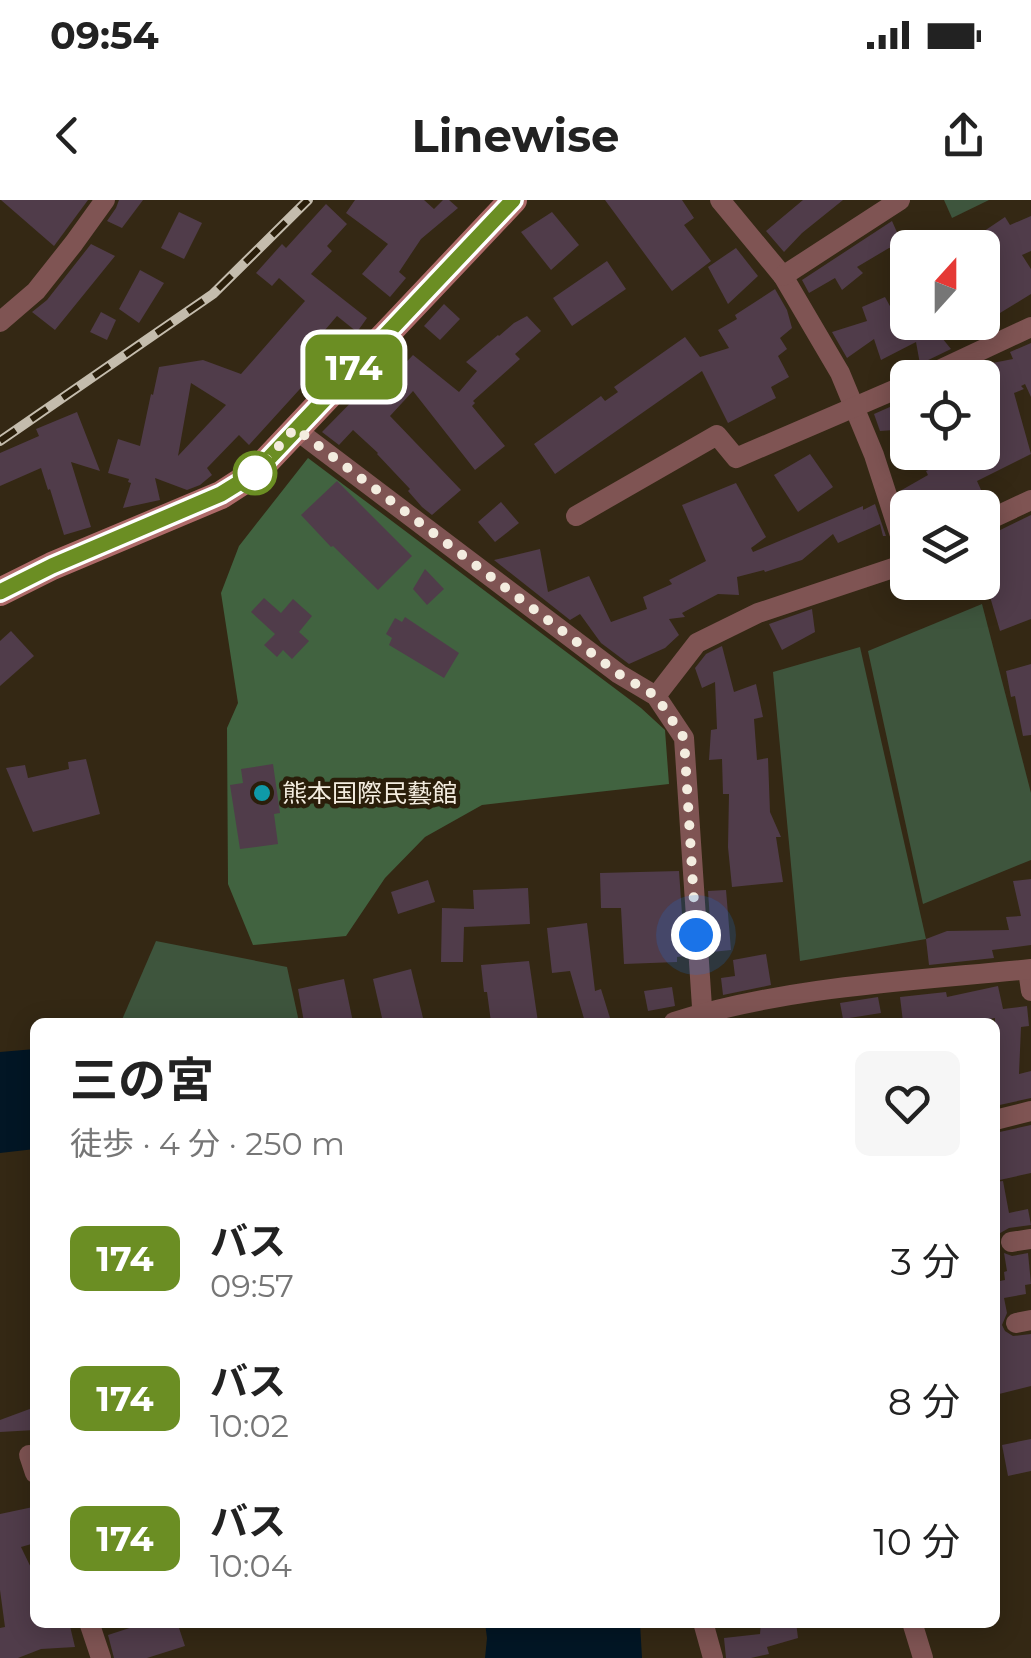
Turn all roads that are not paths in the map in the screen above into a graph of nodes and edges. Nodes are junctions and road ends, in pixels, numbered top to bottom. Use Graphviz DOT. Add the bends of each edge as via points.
graph roads {
  1 [pos="105,200"];
  2 [pos="513,200"];
  3 [pos="720,200"];
  4 [pos="900,200"];
  5 [pos="783,276"];
  6 [pos="0,322"];
  7 [pos="1031,327"];
  8 [pos="960,360"];
  9 [pos="890,392"];
  10 [pos="854,408"];
  11 [pos="295,428"];
  12 [pos="1031,500"];
  13 [pos="890,506"];
  14 [pos="1000,515"];
  15 [pos="576,516"];
  16 [pos="890,568"];
  17 [pos="0,592"];
  18 [pos="656,696"];
  19 [pos="1030,977"];
  20 [pos="702,1018"];
  21 [pos="1031,1111"];
  22 [pos="1000,1119"];
  23 [pos="91,1628"];
  24 [pos="705,1628"];
  25 [pos="914,1628"];
  26 [pos="102,1658"];
  27 [pos="713,1658"];
  28 [pos="923,1658"];
  1 -- 6 [label="street" via="36,291"];
  2 -- 11 [label="main road"];
  3 -- 5 [label="street"];
  4 -- 5 [label="street"];
  5 -- 10 [label="street"];
  7 -- 8 [label="street"];
  9 -- 10 [label="street"];
  10 -- 13 [label="street"];
  10 -- 15 [label="street" via="736,458 716,434"];
  11 -- 17 [label="main road" via="255,473 221,494"];
  11 -- 18 [label="street"];
  12 -- 14 [label="street"];
  16 -- 18 [label="street" via="758,614 697,644"];
  18 -- 20 [label="street" via="684,738"];
  19 -- 20 [label="street" via="791,994"];
  21 -- 22 [label="street"];
  23 -- 26 [label="street"];
  24 -- 27 [label="street"];
  25 -- 28 [label="street"];
}
